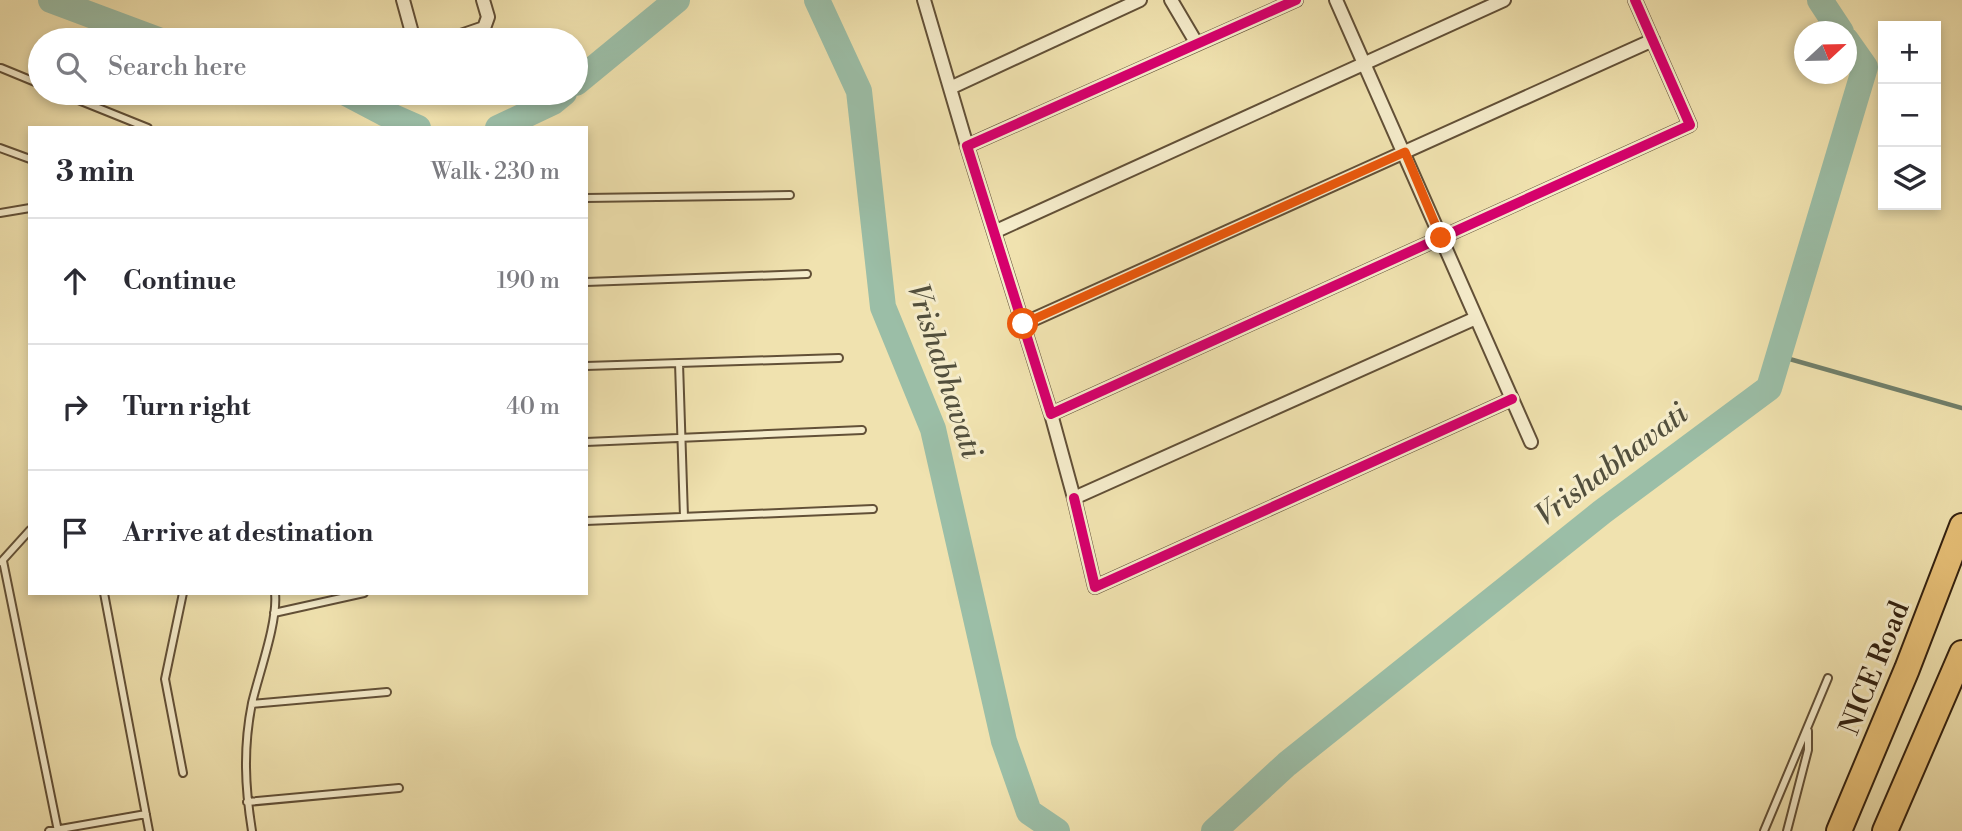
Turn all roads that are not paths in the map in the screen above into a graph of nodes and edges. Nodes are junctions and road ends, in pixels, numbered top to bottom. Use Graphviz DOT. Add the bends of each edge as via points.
graph roads {
  1 [pos="403,0"];
  2 [pos="483,0"];
  3 [pos="924,0"];
  4 [pos="1140,0"];
  5 [pos="1171,0"];
  6 [pos="1296,0"];
  7 [pos="1336,0"];
  8 [pos="1504,0"];
  9 [pos="1635,0"];
  10 [pos="411,28"];
  11 [pos="484,28"];
  12 [pos="1653,40"];
  13 [pos="1197,44"];
  14 [pos="1364,66"];
  15 [pos="1,68"];
  16 [pos="28,79"];
  17 [pos="950,88"];
  18 [pos="91,105"];
  19 [pos="143,126"];
  20 [pos="967,146"];
  21 [pos="0,148"];
  22 [pos="1405,152"];
  23 [pos="28,158"];
  24 [pos="790,195"];
  25 [pos="588,198"];
  26 [pos="28,208"];
  27 [pos="0,213"];
  28 [pos="994,232"];
  29 [pos="1441,238"];
  30 [pos="807,274"];
  31 [pos="588,282"];
  32 [pos="1476,318"];
  33 [pos="1023,324"];
  34 [pos="839,358"];
  35 [pos="679,363"];
  36 [pos="588,366"];
  37 [pos="1512,399"];
  38 [pos="1051,414"];
  39 [pos="862,430"];
  40 [pos="681,438"];
  41 [pos="588,442"];
  42 [pos="1531,442"];
  43 [pos="1074,498"];
  44 [pos="873,509"];
  45 [pos="684,517"];
  46 [pos="588,521"];
  47 [pos="1962,526"];
  48 [pos="28,532"];
  49 [pos="1,562"];
  50 [pos="104,595"];
  51 [pos="183,595"];
  52 [pos="275,595"];
  53 [pos="355,595"];
  54 [pos="274,613"];
  55 [pos="1962,653"];
  56 [pos="1828,678"];
  57 [pos="387,692"];
  58 [pos="252,704"];
  59 [pos="1807,728"];
  60 [pos="183,773"];
  61 [pos="399,788"];
  62 [pos="247,802"];
  63 [pos="146,814"];
  64 [pos="58,830"];
  65 [pos="49,831"];
  66 [pos="149,831"];
  67 [pos="252,831"];
  68 [pos="1764,831"];
  69 [pos="1787,831"];
  70 [pos="1839,831"];
  71 [pos="1885,831"];
  1 -- 10 [label="street"];
  2 -- 11 [label="street" via="488,17"];
  3 -- 17 [label="street"];
  4 -- 17 [label="street"];
  5 -- 13 [label="street"];
  6 -- 13 [label="street"];
  7 -- 14 [label="street"];
  8 -- 14 [label="street"];
  9 -- 12 [label="street"];
  12 -- 22 [label="street"];
  12 -- 29 [label="street" via="1690,125"];
  13 -- 20 [label="street"];
  14 -- 22 [label="street"];
  14 -- 28 [label="street"];
  15 -- 16 [label="lane"];
  17 -- 20 [label="street"];
  18 -- 19 [label="lane"];
  20 -- 28 [label="street"];
  21 -- 23 [label="lane"];
  22 -- 29 [label="street"];
  22 -- 33 [label="street"];
  24 -- 25 [label="lane"];
  26 -- 27 [label="lane"];
  28 -- 33 [label="street"];
  29 -- 32 [label="street"];
  29 -- 38 [label="street"];
  30 -- 31 [label="lane"];
  32 -- 37 [label="street"];
  32 -- 43 [label="street"];
  33 -- 38 [label="street"];
  34 -- 35 [label="lane"];
  35 -- 36 [label="lane"];
  35 -- 40 [label="lane"];
  37 -- 42 [label="street"];
  37 -- 43 [label="street" via="1094,587"];
  38 -- 43 [label="street"];
  39 -- 40 [label="lane"];
  40 -- 41 [label="lane"];
  40 -- 45 [label="lane"];
  44 -- 45 [label="lane"];
  45 -- 46 [label="lane"];
  47 -- 70 [label="highway, NICE Road"];
  48 -- 49 [label="lane"];
  49 -- 64 [label="lane"];
  50 -- 63 [label="lane"];
  51 -- 60 [label="lane" via="165,679"];
  52 -- 54 [label="lane"];
  53 -- 54 [label="lane"];
  54 -- 58 [label="lane"];
  55 -- 71 [label="highway"];
  56 -- 59 [label="lane"];
  57 -- 58 [label="lane"];
  58 -- 62 [label="lane" via="244,782"];
  59 -- 68 [label="lane"];
  59 -- 69 [label="lane" via="1808,750"];
  61 -- 62 [label="lane"];
  62 -- 67 [label="lane"];
  63 -- 64 [label="lane"];
  63 -- 66 [label="lane"];
  64 -- 65 [label="lane"];
}
